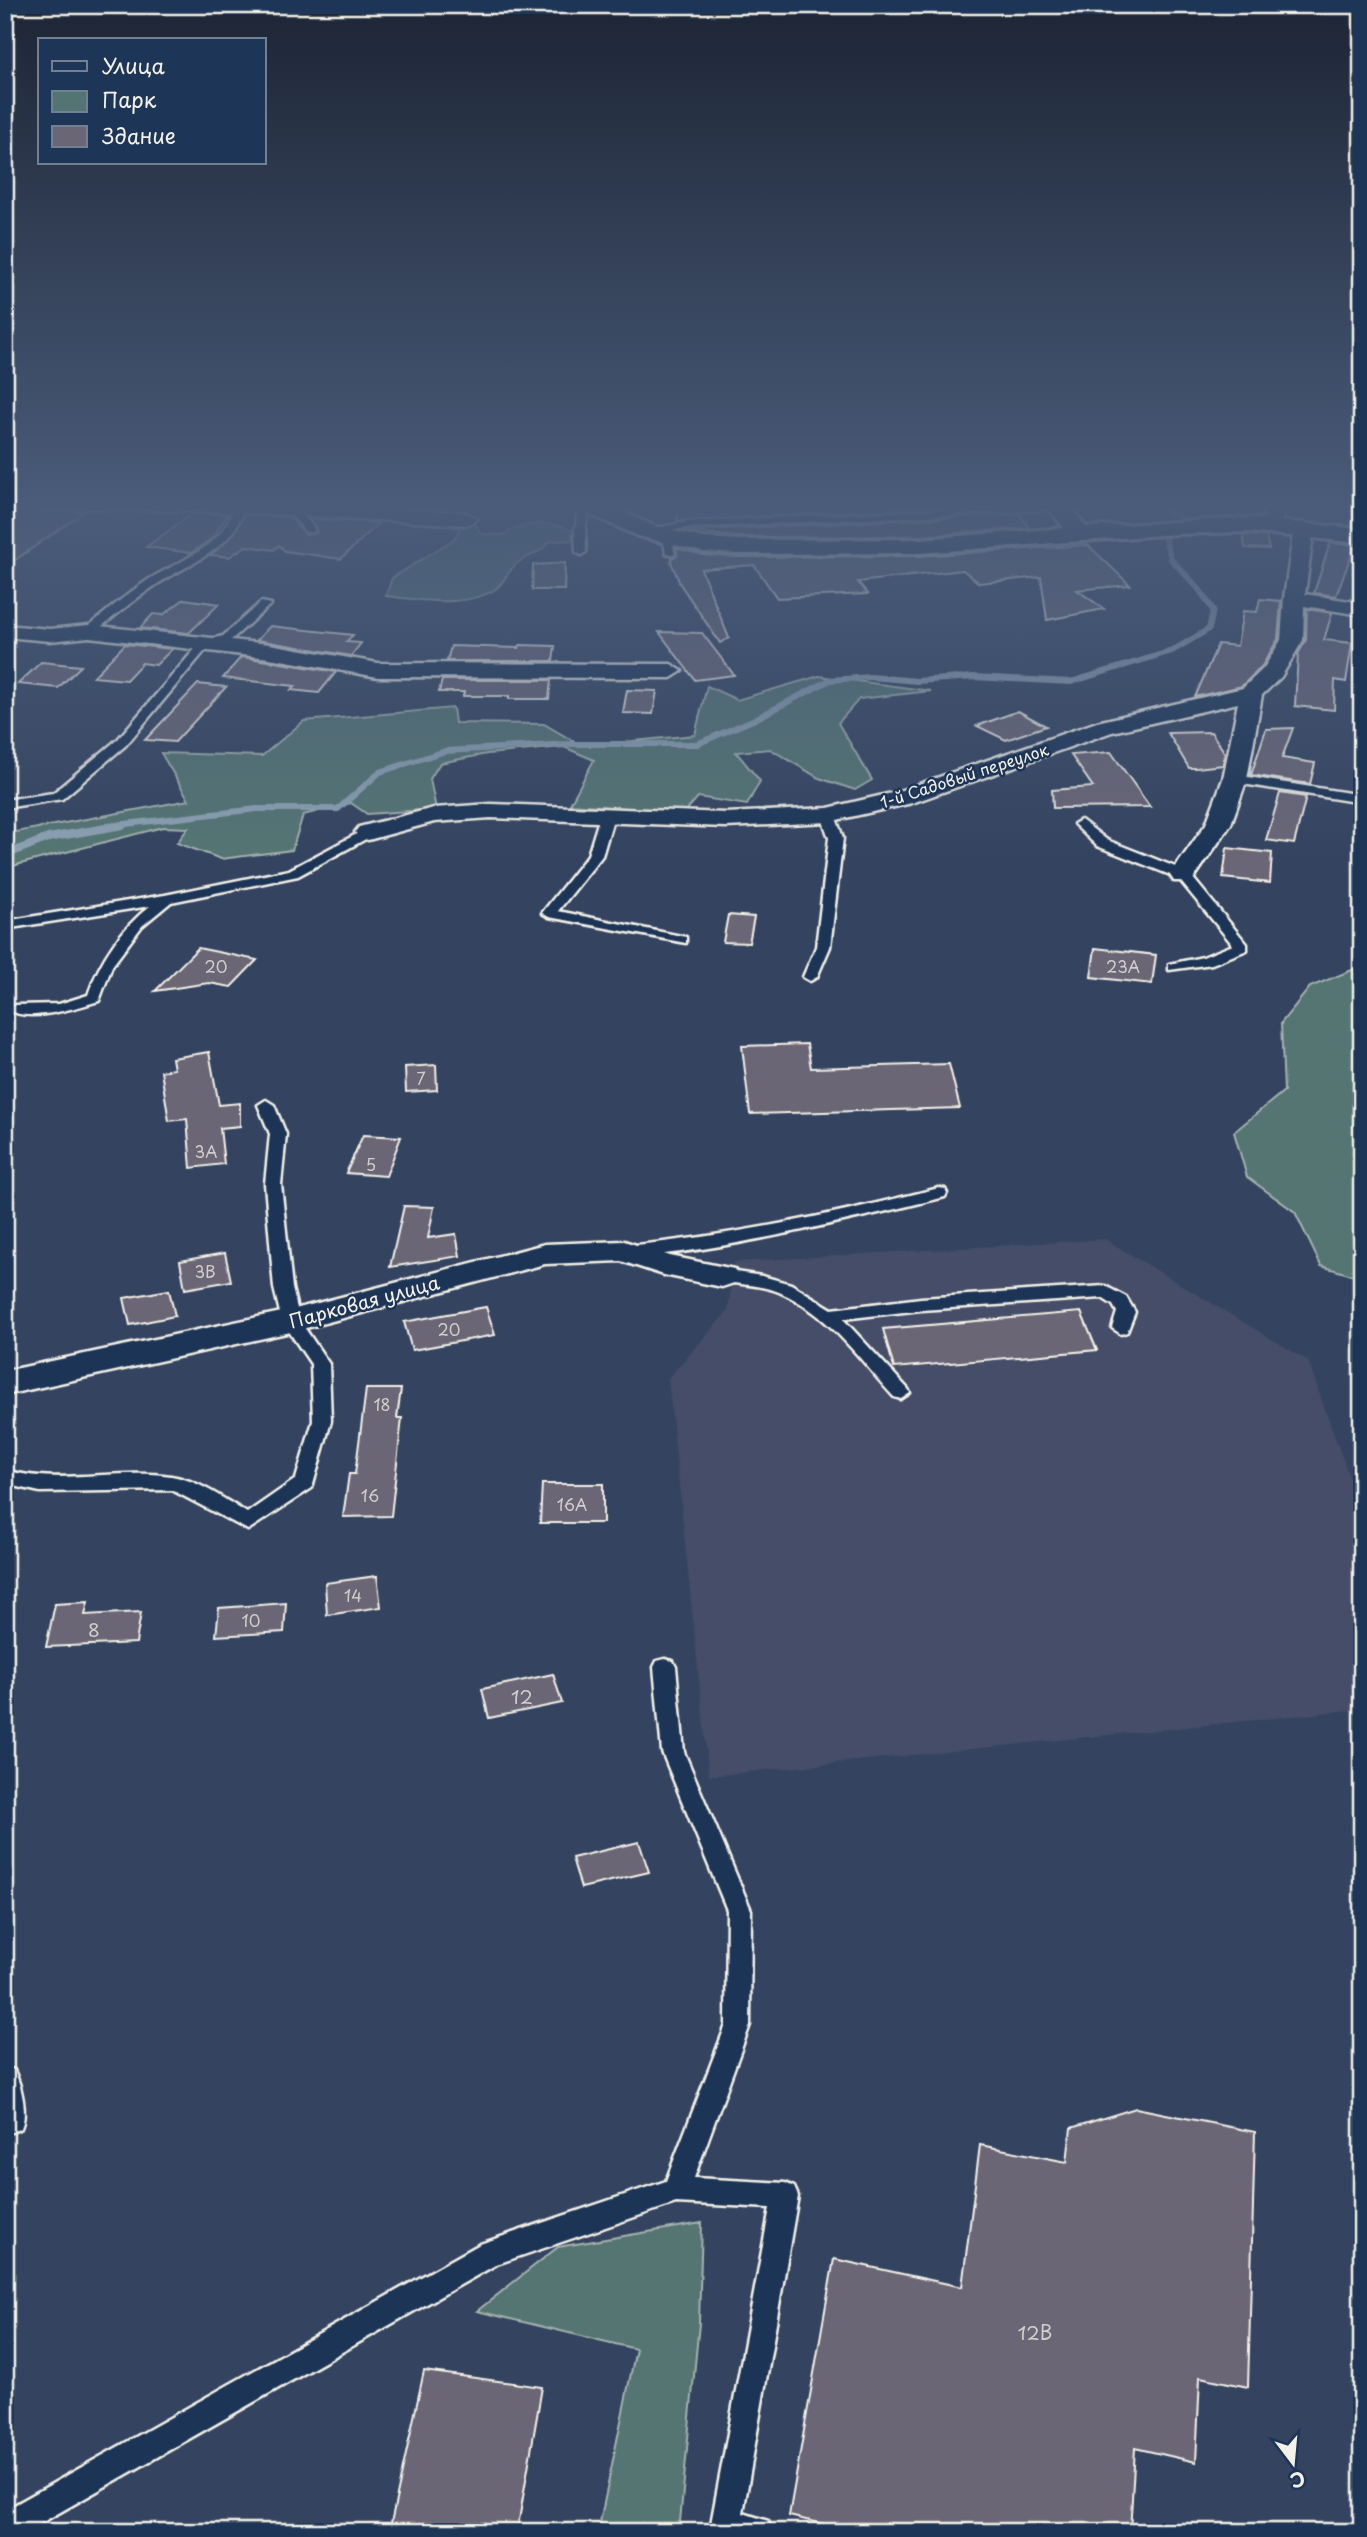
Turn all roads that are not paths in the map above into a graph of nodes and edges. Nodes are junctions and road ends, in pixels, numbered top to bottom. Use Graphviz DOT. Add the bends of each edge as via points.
graph roads {
  1 [pos="103,620"];
  2 [pos="247,620"];
  3 [pos="1293,620"];
  4 [pos="5,631"];
  5 [pos="89,631"];
  6 [pos="205,644"];
  7 [pos="671,671"];
  8 [pos="1251,693"];
  9 [pos="1235,779"];
  10 [pos="1362,799"];
  11 [pos="5,803"];
  12 [pos="828,815"];
  13 [pos="607,816"];
  14 [pos="1081,824"];
  15 [pos="368,832"];
  16 [pos="1183,875"];
  17 [pos="166,899"];
  18 [pos="5,925"];
  19 [pos="681,940"];
  20 [pos="1174,967"];
  21 [pos="810,977"];
  22 [pos="16,1009"];
  23 [pos="266,1105"];
  24 [pos="939,1193"];
  25 [pos="624,1251"];
  26 [pos="722,1276"];
  27 [pos="828,1315"];
  28 [pos="291,1321"];
  29 [pos="1121,1328"];
  30 [pos="5,1382"];
  31 [pos="901,1393"];
  32 [pos="5,1477"];
  33 [pos="665,1667"];
  34 [pos="5,2078"];
  35 [pos="12,2120"];
  36 [pos="676,2190"];
  37 [pos="5,2529"];
  38 [pos="757,2532"];
  1 -- 5 [label="lane"];
  2 -- 6 [label="lane" via="227,638"];
  3 -- 8 [label="street" via="1292,640 1273,672"];
  4 -- 5 [label="street" via="50,635"];
  5 -- 6 [label="street"];
  6 -- 7 [label="street" via="378,670"];
  6 -- 11 [label="lane" via="122,742 57,796"];
  8 -- 9 [label="street"];
  8 -- 12 [label="street, 1-й Садовый переулок" via="1105,727 903,798"];
  9 -- 10 [label="lane"];
  9 -- 16 [label="street" via="1218,824"];
  12 -- 13 [label="street, 1-й Садовый переулок" via="726,820"];
  12 -- 21 [label="lane" via="836,838 823,947"];
  13 -- 15 [label="street, 1-й Садовый переулок" via="491,811 434,816"];
  13 -- 19 [label="lane" via="595,856 549,912"];
  14 -- 16 [label="lane" via="1102,843"];
  15 -- 17 [label="lane" via="293,873"];
  16 -- 20 [label="lane" via="1242,947"];
  17 -- 18 [label="lane"];
  17 -- 22 [label="lane" via="137,923 105,966 94,998 61,1008"];
  23 -- 28 [label="lane" via="278,1135 273,1184 275,1238"];
  24 -- 25 [label="lane" via="704,1245"];
  25 -- 26 [label="street, Парковая улица" via="664,1265"];
  25 -- 28 [label="street, Парковая улица" via="545,1254"];
  26 -- 27 [label="lane" via="788,1289"];
  27 -- 29 [label="lane" via="1105,1292 1120,1301 1126,1312"];
  27 -- 31 [label="lane"];
  28 -- 30 [label="street, Парковая улица"];
  28 -- 32 [label="lane" via="320,1364 322,1421 305,1483 248,1524 174,1482 67,1483"];
  33 -- 36 [label="lane" via="673,1752 738,1910 738,2025"];
  34 -- 35 [label="lane"];
  36 -- 37 [label="lane" via="491,2253"];
  36 -- 38 [label="lane" via="785,2196 726,2524"];
}
